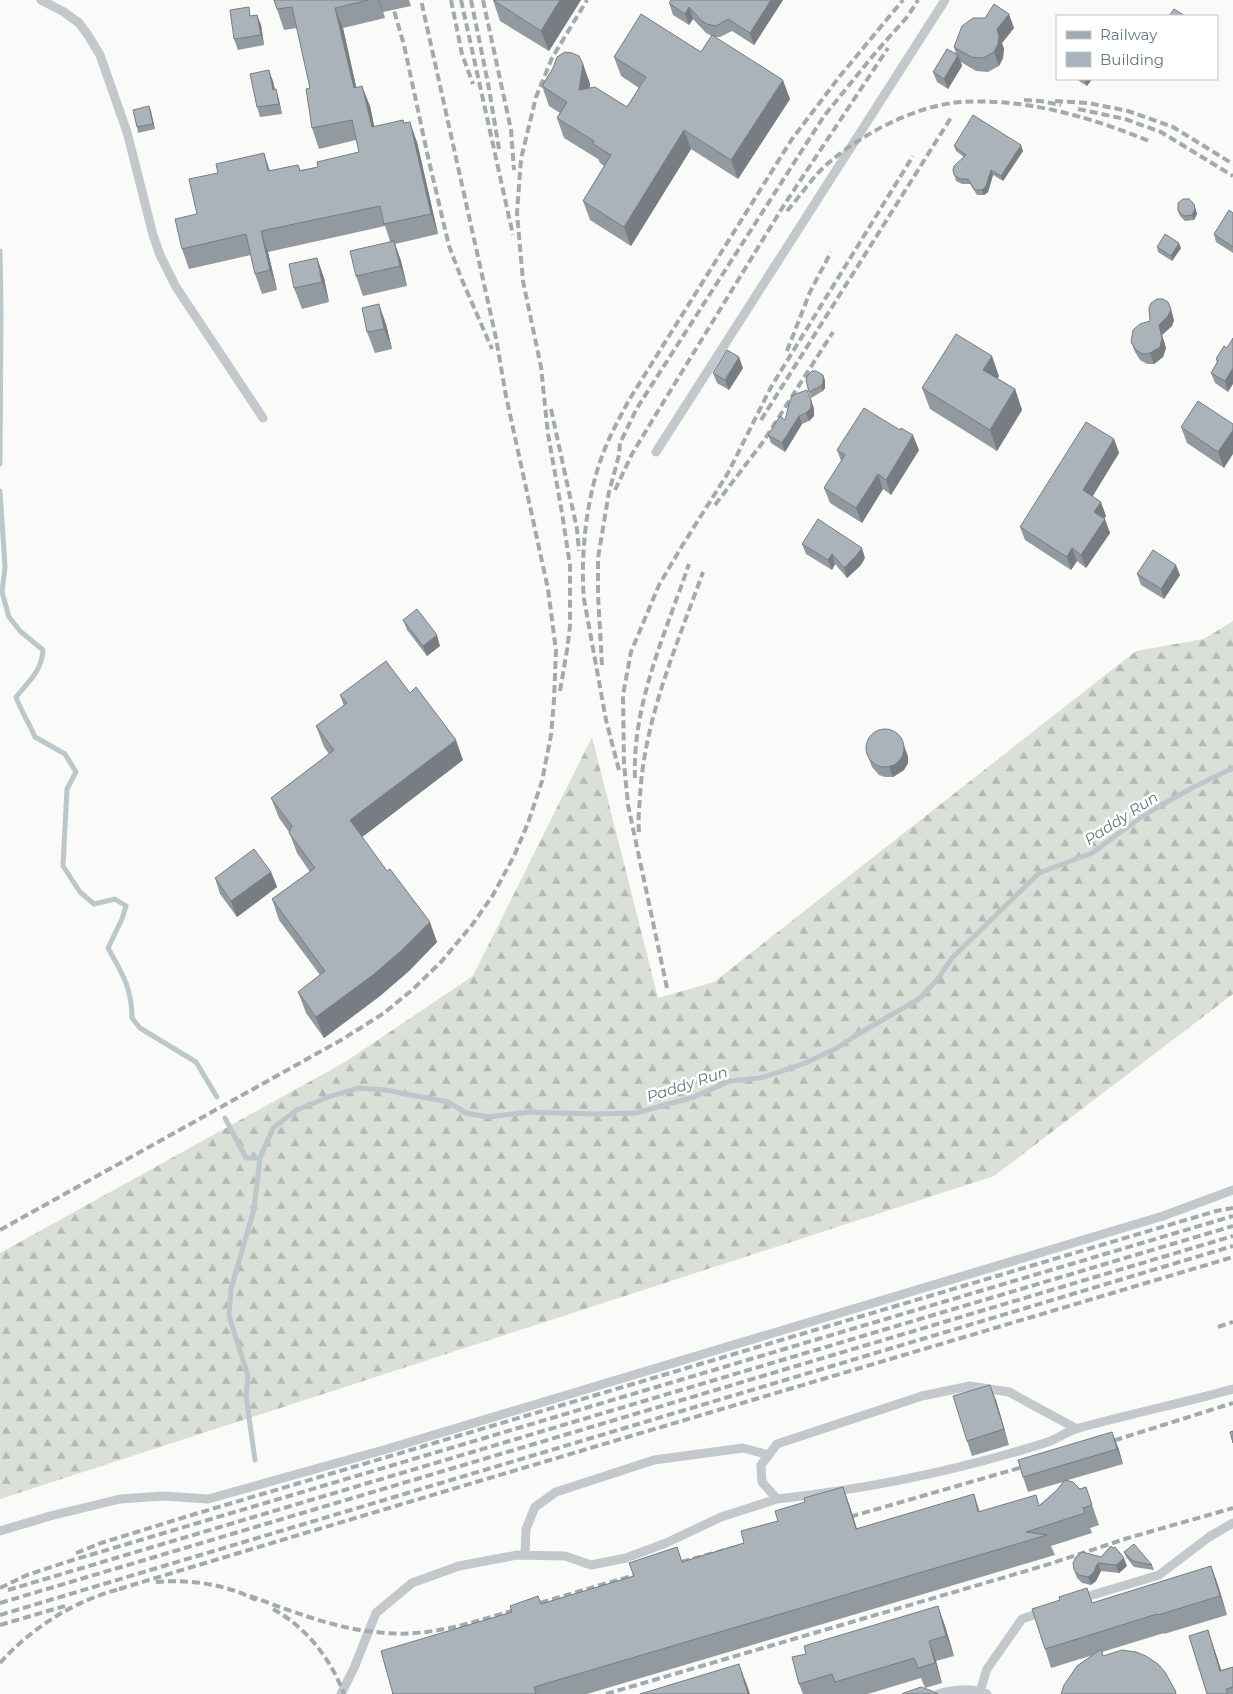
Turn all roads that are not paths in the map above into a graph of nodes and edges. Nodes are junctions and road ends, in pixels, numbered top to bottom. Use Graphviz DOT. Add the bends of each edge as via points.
graph roads {
  1 [pos="41,0"];
  2 [pos="942,1"];
  3 [pos="263,418"];
  4 [pos="656,452"];
  5 [pos="1233,1190"];
  6 [pos="1233,1388"];
  7 [pos="1076,1429"];
  8 [pos="769,1455"];
  9 [pos="777,1499"];
  10 [pos="1233,1523"];
  11 [pos="0,1532"];
  12 [pos="525,1555"];
  13 [pos="984,1693"];
  14 [pos="341,1694"];
  15 [pos="938,1694"];
  1 -- 3 [label="lane" via="79,23 100,54 127,132 153,235 168,272"];
  2 -- 4 [label="lane"];
  5 -- 11 [label="lane" via="1153,1219 217,1497 120,1499"];
  6 -- 7 [label="lane"];
  7 -- 8 [label="lane" via="1009,1392 970,1386 922,1396 777,1444"];
  7 -- 9 [label="lane" via="1049,1441 927,1475"];
  8 -- 9 [label="lane" via="761,1465 762,1482"];
  8 -- 12 [label="lane" via="743,1448 654,1460 556,1492 535,1507 526,1529"];
  9 -- 12 [label="lane" via="721,1517 626,1558 591,1565 565,1556"];
  10 -- 13 [label="lane" via="1208,1537 1159,1575 1022,1620 987,1669"];
  12 -- 14 [label="lane" via="458,1566 412,1583 376,1613"];
  13 -- 15 [label="lane" via="950,1690"];
}
